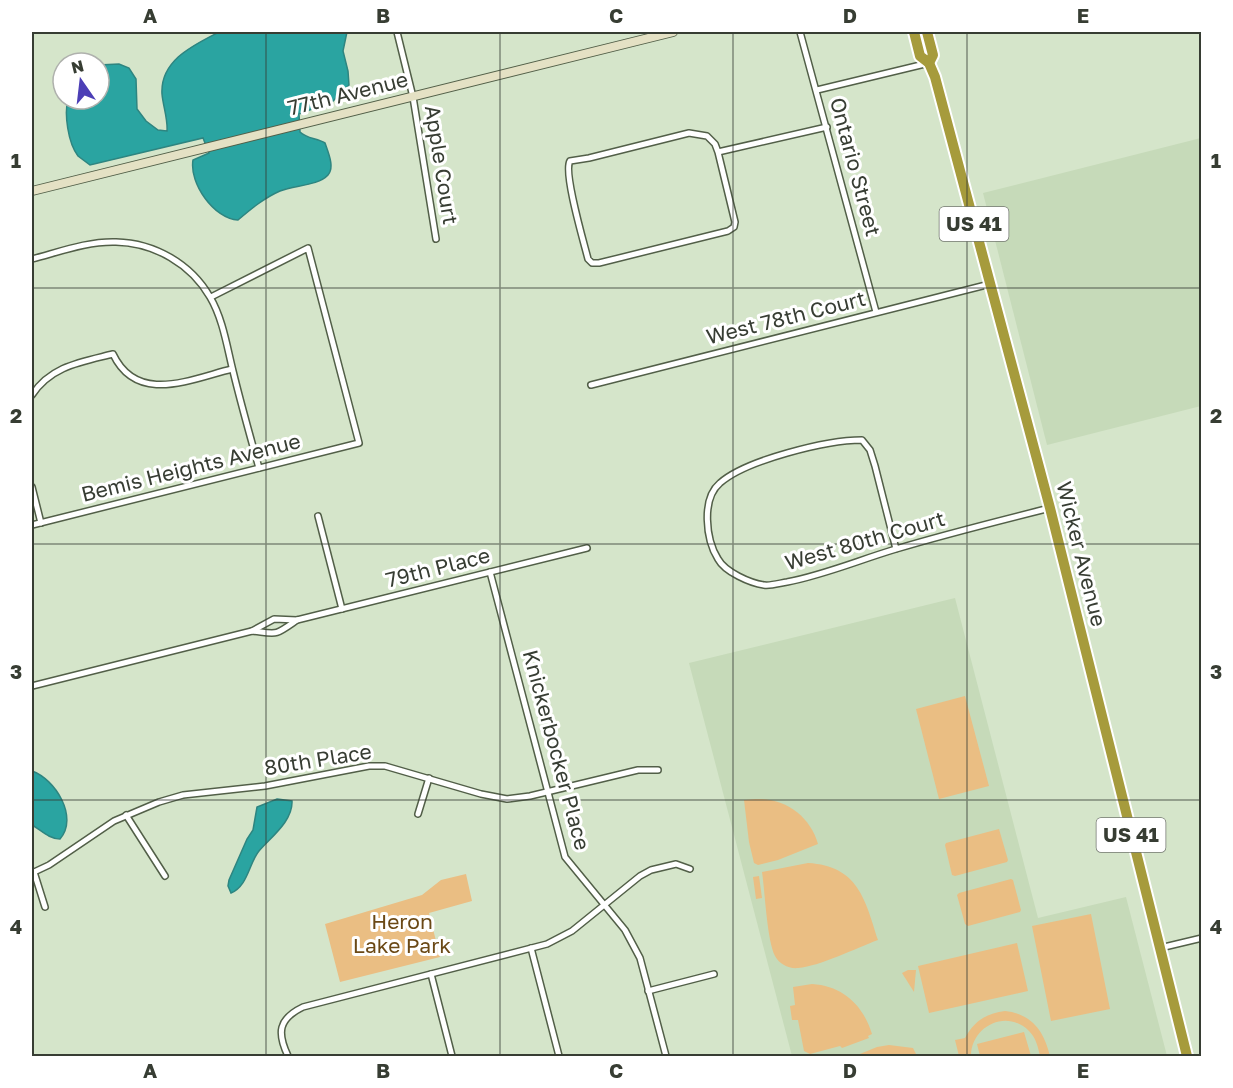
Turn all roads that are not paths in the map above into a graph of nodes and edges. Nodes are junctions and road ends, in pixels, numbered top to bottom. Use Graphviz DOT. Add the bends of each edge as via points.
graph roads {
  1 [pos="397,32"];
  2 [pos="673,32"];
  3 [pos="800,32"];
  4 [pos="914,32"];
  5 [pos="927,32"];
  6 [pos="929,63"];
  7 [pos="817,90"];
  8 [pos="413,97"];
  9 [pos="827,127"];
  10 [pos="718,153"];
  11 [pos="32,191"];
  12 [pos="436,239"];
  13 [pos="32,259"];
  14 [pos="990,284"];
  15 [pos="211,297"];
  16 [pos="876,312"];
  17 [pos="232,369"];
  18 [pos="591,385"];
  19 [pos="32,394"];
  20 [pos="259,468"];
  21 [pos="32,487"];
  22 [pos="1050,508"];
  23 [pos="318,516"];
  24 [pos="41,523"];
  25 [pos="32,525"];
  26 [pos="587,548"];
  27 [pos="896,549"];
  28 [pos="490,572"];
  29 [pos="342,609"];
  30 [pos="297,620"];
  31 [pos="252,631"];
  32 [pos="32,686"];
  33 [pos="658,770"];
  34 [pos="429,778"];
  35 [pos="548,791"];
  36 [pos="418,814"];
  37 [pos="126,815"];
  38 [pos="690,869"];
  39 [pos="33,872"];
  40 [pos="165,876"];
  41 [pos="603,904"];
  42 [pos="45,907"];
  43 [pos="1202,938"];
  44 [pos="531,948"];
  45 [pos="1160,948"];
  46 [pos="431,974"];
  47 [pos="714,974"];
  48 [pos="648,991"];
  49 [pos="288,1056"];
  50 [pos="452,1056"];
  51 [pos="559,1056"];
  52 [pos="666,1056"];
  53 [pos="1187,1056"];
  1 -- 8 [label="street, Apple Court"];
  2 -- 8 [label="street, 77th Avenue"];
  3 -- 7 [label="street, Ontario Street"];
  4 -- 6 [label="highway, Wicker Avenue / US 41" via="920,56"];
  5 -- 6 [label="highway, Wicker Avenue / US 41" via="933,55"];
  6 -- 7 [label="street"];
  6 -- 14 [label="highway, Wicker Avenue / US 41"];
  7 -- 9 [label="street, Ontario Street"];
  8 -- 11 [label="street, 77th Avenue"];
  8 -- 12 [label="street, Apple Court"];
  9 -- 10 [label="street"];
  9 -- 16 [label="street, Ontario Street"];
  10 -- 10 [label="street" via="707,136 689,133 570,161 569,180 588,259 599,263 734,227"];
  13 -- 15 [label="street" via="93,244 139,245 171,256 192,272"];
  14 -- 16 [label="street, West 78th Court"];
  14 -- 22 [label="highway, Wicker Avenue / US 41"];
  15 -- 17 [label="street"];
  15 -- 20 [label="street, Bemis Heights Avenue" via="308,248 359,443"];
  16 -- 18 [label="street, West 78th Court"];
  17 -- 19 [label="street" via="162,386 132,379 113,354 69,364 43,380"];
  17 -- 20 [label="street"];
  20 -- 24 [label="street, Bemis Heights Avenue"];
  21 -- 24 [label="street"];
  22 -- 27 [label="street, West 80th Court"];
  22 -- 45 [label="highway, Wicker Avenue / US 41"];
  23 -- 29 [label="street"];
  24 -- 25 [label="street, Bemis Heights Avenue"];
  26 -- 28 [label="street, 79th Place"];
  27 -- 27 [label="street, West 80th Court" via="802,579 766,586 741,578 718,561 709,538 707,509 717,485 734,472 840,440 862,440 876,465"];
  28 -- 29 [label="street, 79th Place"];
  28 -- 35 [label="street, Knickerbocker Place"];
  29 -- 30 [label="street, 79th Place"];
  30 -- 31 [label="street, 79th Place" via="274,620"];
  30 -- 31 [label="street, 79th Place" via="279,633"];
  31 -- 32 [label="street, 79th Place"];
  33 -- 35 [label="street, 80th Place" via="638,770"];
  34 -- 35 [label="street, 80th Place" via="507,799"];
  34 -- 36 [label="street"];
  34 -- 37 [label="street, 80th Place" via="385,766 369,766 265,786 183,795"];
  35 -- 41 [label="street, Knickerbocker Place" via="565,857"];
  37 -- 39 [label="street, 80th Place"];
  37 -- 40 [label="street"];
  38 -- 41 [label="street" via="676,864 651,870"];
  39 -- 42 [label="street"];
  41 -- 44 [label="street" via="567,934"];
  41 -- 48 [label="street, Knickerbocker Place" via="633,944"];
  43 -- 45 [label="street"];
  44 -- 46 [label="street"];
  44 -- 51 [label="street"];
  45 -- 53 [label="highway, Wicker Avenue / US 41"];
  46 -- 49 [label="street" via="293,1012 282,1028 282,1044"];
  46 -- 50 [label="street"];
  47 -- 48 [label="street"];
  48 -- 52 [label="street, Knickerbocker Place"];
}
